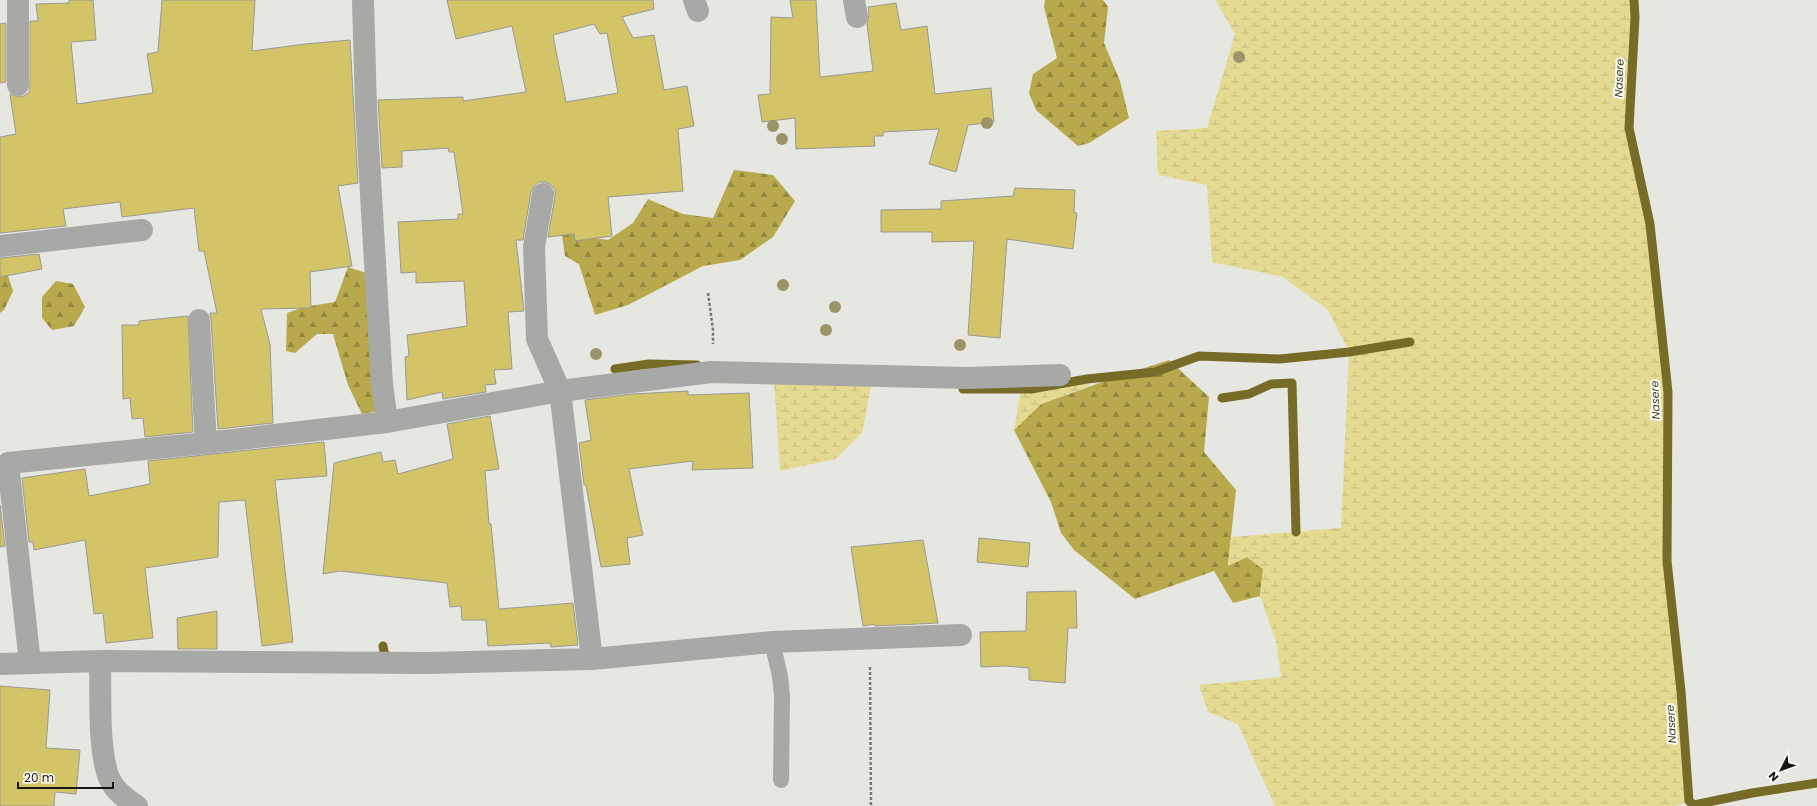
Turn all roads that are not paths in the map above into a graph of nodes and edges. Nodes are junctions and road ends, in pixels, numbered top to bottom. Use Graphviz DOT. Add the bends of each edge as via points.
graph roads {
  1 [pos="18,0"];
  2 [pos="362,0"];
  3 [pos="18,85"];
  4 [pos="543,194"];
  5 [pos="142,230"];
  6 [pos="0,246"];
  7 [pos="199,320"];
  8 [pos="1060,375"];
  9 [pos="560,391"];
  10 [pos="386,422"];
  11 [pos="206,443"];
  12 [pos="962,635"];
  13 [pos="772,642"];
  14 [pos="592,659"];
  15 [pos="100,661"];
  16 [pos="30,663"];
  17 [pos="0,664"];
  18 [pos="781,780"];
  19 [pos="137,806"];
  1 -- 3 [label="street"];
  2 -- 10 [label="street" via="366,108"];
  4 -- 9 [label="street" via="534,247 537,339"];
  5 -- 6 [label="street"];
  7 -- 11 [label="street"];
  8 -- 9 [label="street" via="968,378 712,372"];
  9 -- 10 [label="street"];
  9 -- 14 [label="street"];
  10 -- 11 [label="street"];
  11 -- 16 [label="street" via="8,463"];
  12 -- 13 [label="street"];
  13 -- 14 [label="street"];
  13 -- 18 [label="lane" via="782,696"];
  14 -- 15 [label="street" via="427,663"];
  15 -- 16 [label="street"];
  15 -- 19 [label="street" via="102,734 107,773 113,785"];
  16 -- 17 [label="street"];
}
